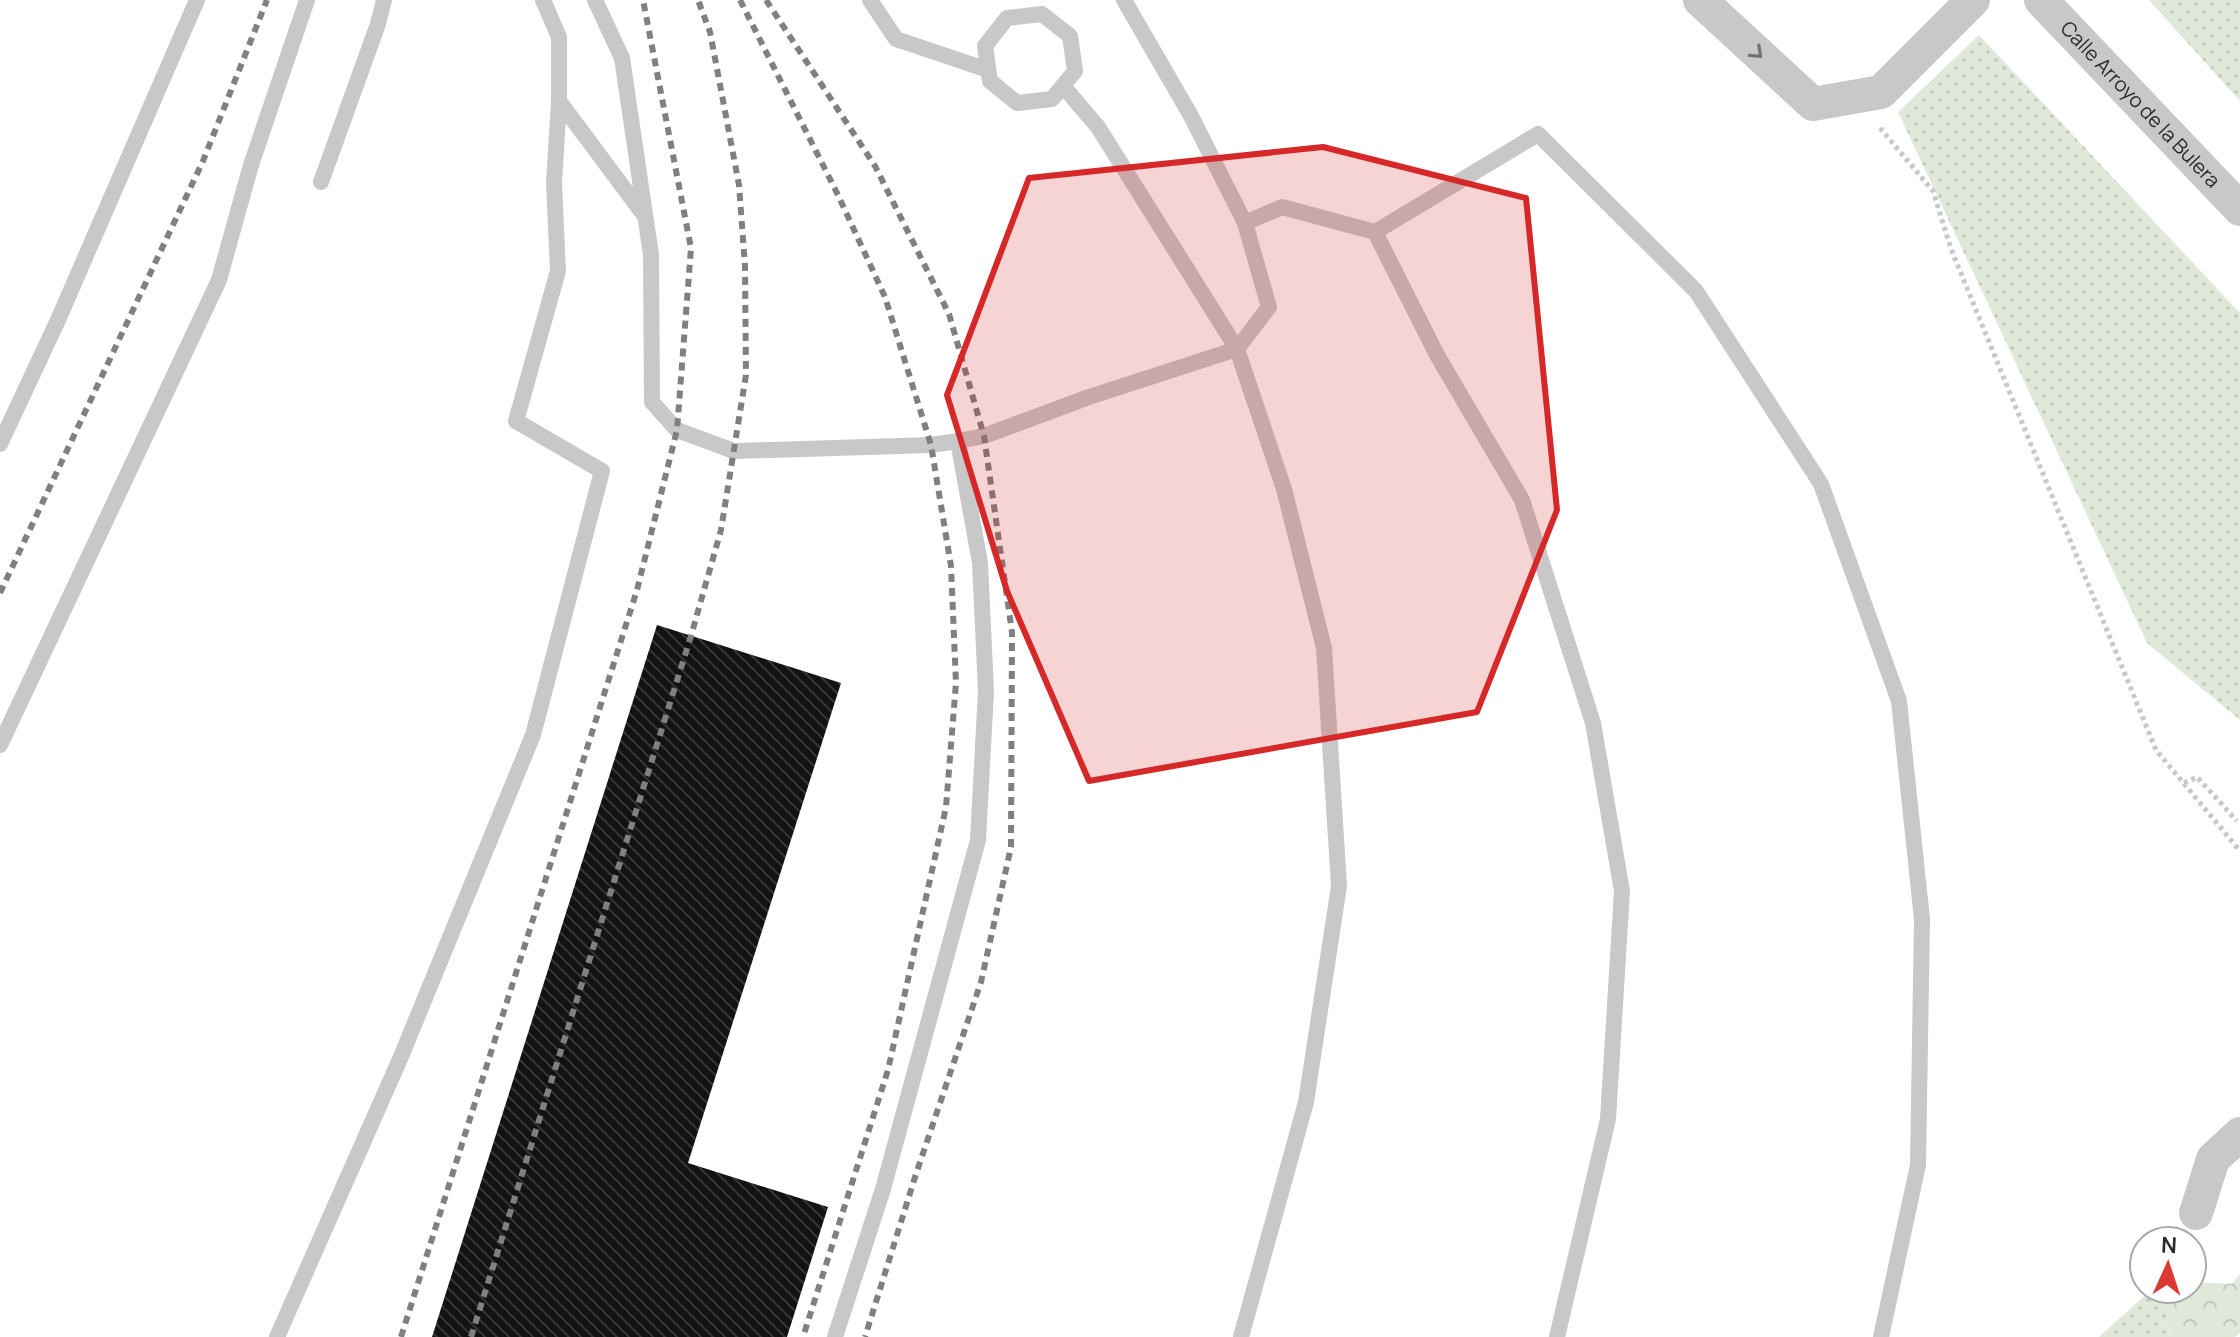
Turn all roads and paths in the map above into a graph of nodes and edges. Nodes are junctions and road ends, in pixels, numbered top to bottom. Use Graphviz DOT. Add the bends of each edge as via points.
graph roads {
  1 [pos="197,0"];
  2 [pos="307,0"];
  3 [pos="384,0"];
  4 [pos="543,0"];
  5 [pos="595,0"];
  6 [pos="870,0"];
  7 [pos="1124,0"];
  8 [pos="1700,0"];
  9 [pos="1973,0"];
  10 [pos="2041,0"];
  11 [pos="988,70"];
  12 [pos="1063,86"];
  13 [pos="1853,97"];
  14 [pos="559,101"];
  15 [pos="321,182"];
  16 [pos="2240,209"];
  17 [pos="645,217"];
  18 [pos="1245,223"];
  19 [pos="1375,232"];
  20 [pos="1237,349"];
  21 [pos="958,441"];
  22 [pos="0,444"];
  23 [pos="0,745"];
  24 [pos="2184,783"];
  25 [pos="2237,821"];
  26 [pos="2240,851"];
  27 [pos="2240,1134"];
  28 [pos="2196,1213"];
  29 [pos="277,1337"];
  30 [pos="835,1337"];
  31 [pos="1241,1337"];
  32 [pos="1557,1337"];
  33 [pos="1881,1337"];
  1 -- 22 [label="lane"];
  2 -- 23 [label="lane" via="219,280"];
  3 -- 15 [label="lane"];
  4 -- 14 [label="lane" via="559,37"];
  5 -- 17 [label="lane" via="622,58"];
  6 -- 11 [label="lane" via="896,39"];
  7 -- 18 [label="lane"];
  8 -- 13 [label="street, one-way" via="1813,104"];
  9 -- 13 [label="street" via="1881,92"];
  10 -- 16 [label="street, Calle Arroyo de la Bulera"];
  11 -- 12 [label="lane" via="990,81 1017,103 1052,99"];
  11 -- 12 [label="lane" via="985,46 1007,18 1042,14 1070,36 1075,71"];
  12 -- 20 [label="lane" via="1098,127"];
  13 -- 24 [label="path" via="1933,191 1951,249 2156,750"];
  14 -- 17 [label="lane"];
  14 -- 29 [label="lane" via="554,183 558,271 516,421 602,471 533,735 400,1059"];
  17 -- 21 [label="lane" via="651,255 652,402 677,430 734,451"];
  18 -- 19 [label="lane" via="1282,207"];
  18 -- 20 [label="lane" via="1269,307"];
  19 -- 32 [label="lane" via="1437,355 1522,500 1593,723 1622,891 1608,1119"];
  19 -- 33 [label="lane" via="1538,134 1696,291 1821,484 1899,701 1922,919 1918,1165"];
  20 -- 21 [label="lane"];
  20 -- 31 [label="lane" via="1284,489 1324,648 1339,886 1306,1102"];
  21 -- 30 [label="lane" via="980,563 986,691 978,840 883,1189"];
  24 -- 25 [label="path" via="2197,777"];
  24 -- 26 [label="path"];
  27 -- 28 [label="street" via="2213,1159"];
}
